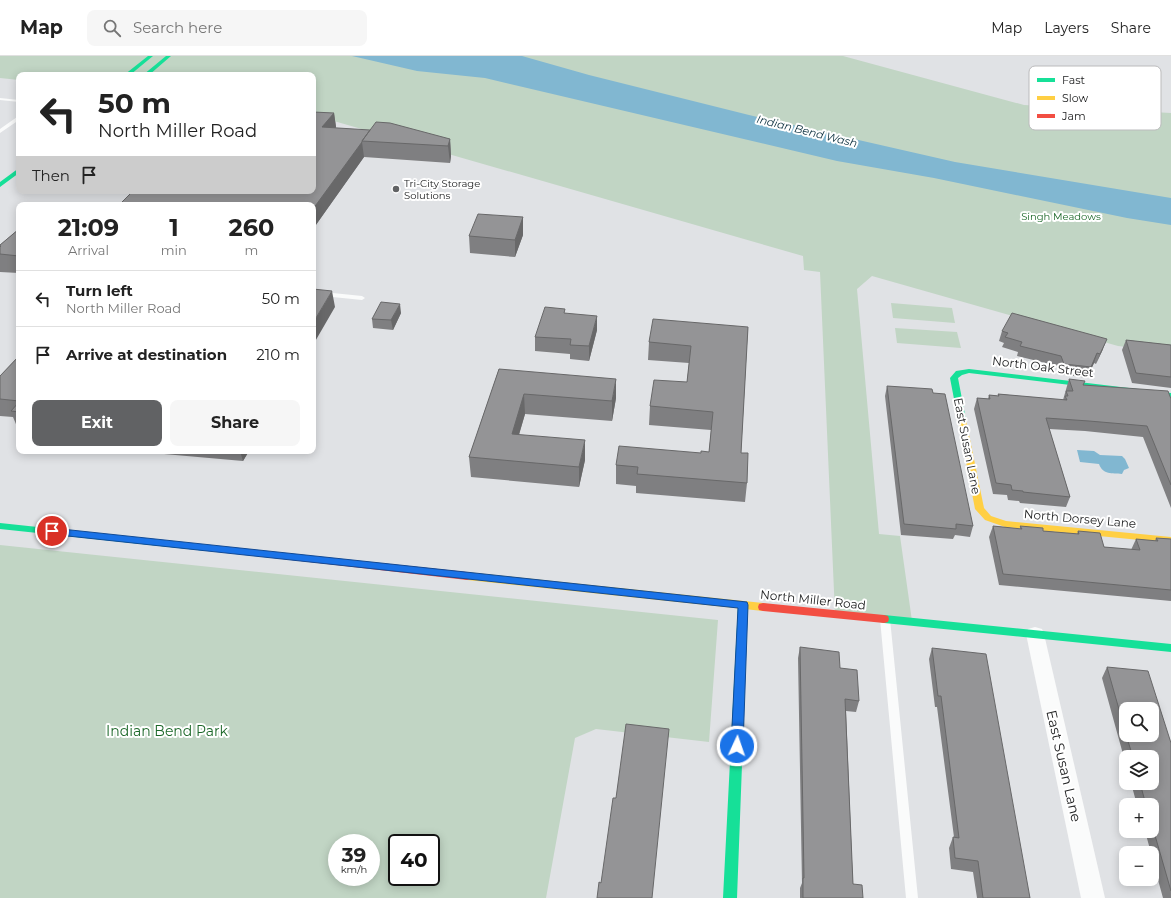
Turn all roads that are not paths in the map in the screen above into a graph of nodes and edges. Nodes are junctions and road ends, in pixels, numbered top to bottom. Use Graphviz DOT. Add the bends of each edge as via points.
graph roads {
  1 [pos="151,56"];
  2 [pos="169,56"];
  3 [pos="131,72"];
  4 [pos="150,72"];
  5 [pos="0,99"];
  6 [pos="16,101"];
  7 [pos="16,120"];
  8 [pos="0,131"];
  9 [pos="16,172"];
  10 [pos="0,185"];
  11 [pos="316,293"];
  12 [pos="362,298"];
  13 [pos="959,373"];
  14 [pos="1171,395"];
  15 [pos="988,518"];
  16 [pos="0,526"];
  17 [pos="1171,540"];
  18 [pos="743,605"];
  19 [pos="885,619"];
  20 [pos="1035,634"];
  21 [pos="1171,648"];
  22 [pos="730,898"];
  23 [pos="912,898"];
  24 [pos="1093,898"];
  1 -- 3 [label="street"];
  2 -- 4 [label="street"];
  5 -- 6 [label="lane"];
  7 -- 8 [label="lane"];
  9 -- 10 [label="street"];
  11 -- 12 [label="lane"];
  13 -- 14 [label="street, North Oak Street" via="986,372"];
  13 -- 15 [label="street, East Susan Lane" via="954,378 980,509"];
  15 -- 17 [label="street, North Dorsey Lane" via="1005,524"];
  16 -- 18 [label="street, North Miller Road"];
  18 -- 19 [label="street, North Miller Road"];
  18 -- 22 [label="street"];
  19 -- 20 [label="street, North Miller Road"];
  19 -- 23 [label="lane"];
  20 -- 21 [label="street, North Miller Road"];
  20 -- 24 [label="street, East Susan Lane"];
}
